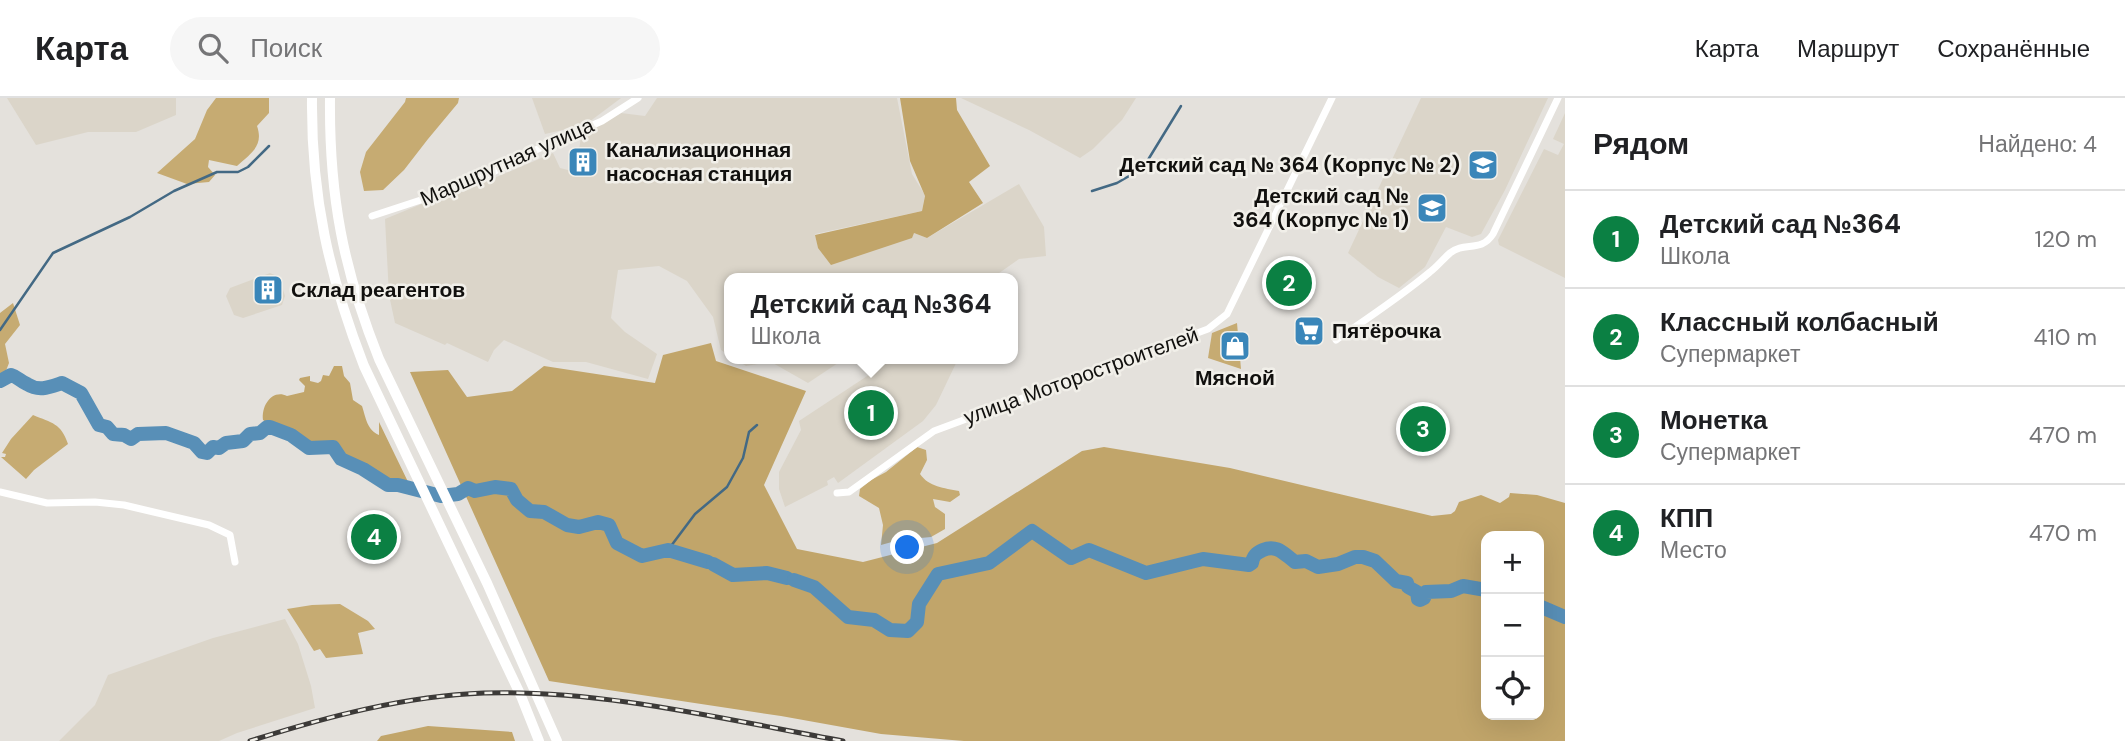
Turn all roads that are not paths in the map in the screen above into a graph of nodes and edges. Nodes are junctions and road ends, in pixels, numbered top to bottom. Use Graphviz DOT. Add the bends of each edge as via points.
graph roads {
  1 [pos="312,98"];
  2 [pos="330,98"];
  3 [pos="638,98"];
  4 [pos="1332,98"];
  5 [pos="1559,98"];
  6 [pos="372,216"];
  7 [pos="1336,340"];
  8 [pos="0,492"];
  9 [pos="837,493"];
  10 [pos="235,562"];
  11 [pos="539,741"];
  12 [pos="557,741"];
  1 -- 11 [label="main road" via="317,195 330,267 352,336"];
  2 -- 12 [label="main road" via="334,194 346,262 368,330"];
  3 -- 6 [label="street, Маршрутная улица" via="602,121 488,175"];
  4 -- 9 [label="street, улица Моторостроителей" via="1227,314 1209,329 934,431 849,492"];
  5 -- 7 [label="street" via="1491,238 1482,245 1452,251 1400,297"];
  8 -- 10 [label="street" via="47,503 118,504 209,525 230,535"];
}
